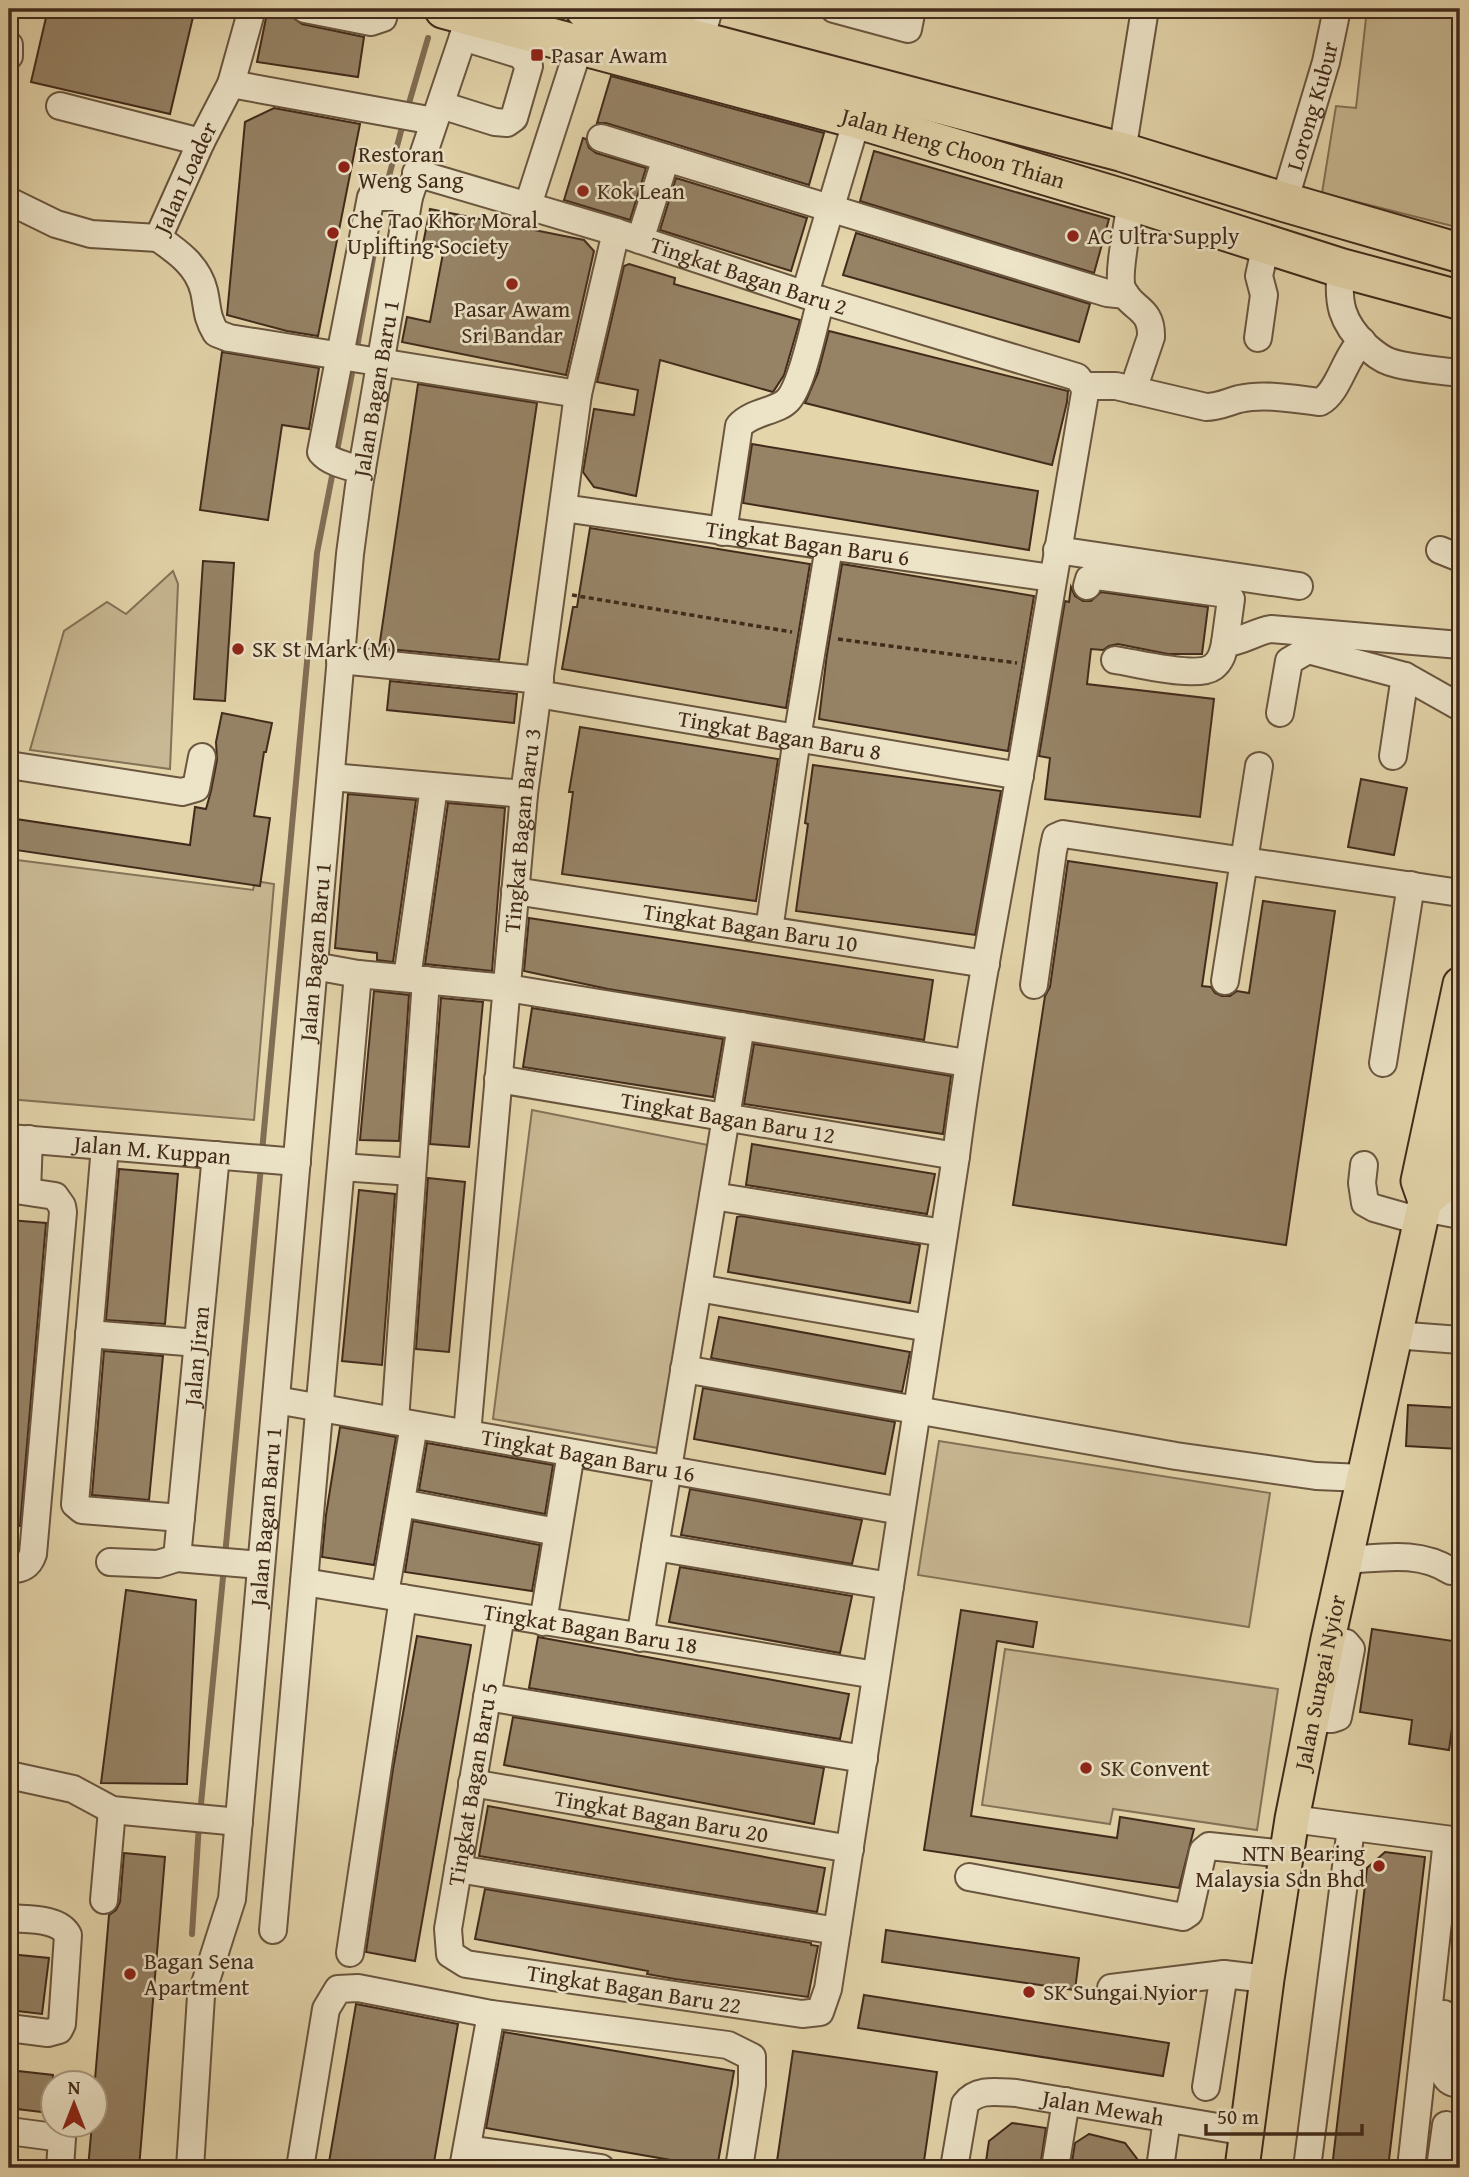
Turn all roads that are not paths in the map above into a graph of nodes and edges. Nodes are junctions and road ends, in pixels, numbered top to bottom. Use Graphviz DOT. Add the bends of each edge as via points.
graph roads {
  1 [pos="252,9"];
  2 [pos="305,9"];
  3 [pos="385,9"];
  4 [pos="834,9"];
  5 [pos="1145,9"];
  6 [pos="1337,9"];
  7 [pos="703,18"];
  8 [pos="910,19"];
  9 [pos="459,21"];
  10 [pos="583,27"];
  11 [pos="9,46"];
  12 [pos="9,56"];
  13 [pos="231,84"];
  14 [pos="60,106"];
  15 [pos="422,114"];
  16 [pos="857,119"];
  17 [pos="601,138"];
  18 [pos="201,142"];
  19 [pos="1122,152"];
  20 [pos="666,158"];
  21 [pos="398,190"];
  22 [pos="9,201"];
  23 [pos="1131,201"];
  24 [pos="1284,202"];
  25 [pos="528,205"];
  26 [pos="830,209"];
  27 [pos="628,236"];
  28 [pos="158,239"];
  29 [pos="1266,244"];
  30 [pos="1456,252"];
  31 [pos="1341,268"];
  32 [pos="1392,283"];
  33 [pos="1126,296"];
  34 [pos="813,297"];
  35 [pos="1460,300"];
  36 [pos="1460,320"];
  37 [pos="1258,338"];
  38 [pos="1362,341"];
  39 [pos="358,359"];
  40 [pos="1460,373"];
  41 [pos="1083,384"];
  42 [pos="1133,390"];
  43 [pos="578,394"];
  44 [pos="344,464"];
  45 [pos="563,508"];
  46 [pos="723,532"];
  47 [pos="829,547"];
  48 [pos="1057,550"];
  49 [pos="1052,578"];
  50 [pos="1087,586"];
  51 [pos="1298,586"];
  52 [pos="1225,643"];
  53 [pos="1460,645"];
  54 [pos="340,660"];
  55 [pos="1115,660"];
  56 [pos="1405,676"];
  57 [pos="539,687"];
  58 [pos="1460,707"];
  59 [pos="1280,713"];
  60 [pos="797,737"];
  61 [pos="1393,756"];
  62 [pos="202,757"];
  63 [pos="9,765"];
  64 [pos="1259,766"];
  65 [pos="1020,776"];
  66 [pos="331,777"];
  67 [pos="434,787"];
  68 [pos="524,794"];
  69 [pos="1242,859"];
  70 [pos="1411,886"];
  71 [pos="515,891"];
  72 [pos="1460,892"];
  73 [pos="769,930"];
  74 [pos="986,964"];
  75 [pos="314,966"];
  76 [pos="358,974"];
  77 [pos="417,979"];
  78 [pos="1225,981"];
  79 [pos="1460,984"];
  80 [pos="1034,985"];
  81 [pos="507,988"];
  82 [pos="741,1026"];
  83 [pos="1454,1041"];
  84 [pos="967,1063"];
  85 [pos="1383,1063"];
  86 [pos="498,1079"];
  87 [pos="1460,1114"];
  88 [pos="726,1118"];
  89 [pos="19,1139"];
  90 [pos="105,1146"];
  91 [pos="216,1155"];
  92 [pos="956,1156"];
  93 [pos="273,1160"];
  94 [pos="1364,1165"];
  95 [pos="341,1167"];
  96 [pos="412,1172"];
  97 [pos="18,1190"];
  98 [pos="713,1196"];
  99 [pos="1423,1210"];
  100 [pos="1460,1215"];
  101 [pos="944,1233"];
  102 [pos="698,1288"];
  103 [pos="929,1328"];
  104 [pos="89,1334"];
  105 [pos="1394,1335"];
  106 [pos="1460,1340"];
  107 [pos="198,1343"];
  108 [pos="684,1369"];
  109 [pos="276,1400"];
  110 [pos="319,1408"];
  111 [pos="916,1411"];
  112 [pos="404,1423"];
  113 [pos="467,1434"];
  114 [pos="570,1452"];
  115 [pos="667,1470"];
  116 [pos="1364,1478"];
  117 [pos="401,1503"];
  118 [pos="901,1511"];
  119 [pos="181,1518"];
  120 [pos="557,1532"];
  121 [pos="655,1547"];
  122 [pos="177,1558"];
  123 [pos="1345,1560"];
  124 [pos="110,1562"];
  125 [pos="261,1565"];
  126 [pos="9,1569"];
  127 [pos="1451,1571"];
  128 [pos="304,1582"];
  129 [pos="890,1586"];
  130 [pos="394,1596"];
  131 [pos="501,1615"];
  132 [pos="543,1622"];
  133 [pos="640,1638"];
  134 [pos="876,1675"];
  135 [pos="487,1696"];
  136 [pos="863,1759"];
  137 [pos="9,1775"];
  138 [pos="472,1783"];
  139 [pos="112,1810"];
  140 [pos="1292,1819"];
  141 [pos="239,1822"];
  142 [pos="1351,1828"];
  143 [pos="1456,1841"];
  144 [pos="850,1849"];
  145 [pos="1285,1854"];
  146 [pos="458,1869"];
  147 [pos="969,1877"];
  148 [pos="1458,1891"];
  149 [pos="232,1899"];
  150 [pos="104,1900"];
  151 [pos="275,1902"];
  152 [pos="9,1918"];
  153 [pos="273,1930"];
  154 [pos="837,1931"];
  155 [pos="350,1953"];
  156 [pos="450,1954"];
  157 [pos="1224,1974"];
  158 [pos="1267,1979"];
  159 [pos="1111,1988"];
  160 [pos="491,2014"];
  161 [pos="9,2028"];
  162 [pos="1460,2084"];
  163 [pos="1206,2087"];
  164 [pos="1066,2101"];
  165 [pos="1167,2119"];
  166 [pos="1446,2125"];
  167 [pos="9,2131"];
  168 [pos="1247,2132"];
  169 [pos="465,2159"];
  170 [pos="60,2168"];
  171 [pos="190,2168"];
  172 [pos="300,2168"];
  173 [pos="601,2168"];
  174 [pos="739,2168"];
  175 [pos="954,2168"];
  176 [pos="1055,2168"];
  177 [pos="1160,2168"];
  178 [pos="1242,2168"];
  179 [pos="1307,2168"];
  180 [pos="1411,2168"];
  181 [pos="1440,2168"];
  1 -- 13 [label="street, Jalan Loader"];
  2 -- 3 [label="street" via="371,22 383,18"];
  4 -- 8 [label="street"];
  5 -- 19 [label="street"];
  6 -- 24 [label="street, Lorong Kubur"];
  7 -- 10 [label="highway, Jalan Heng Choon Thian"];
  7 -- 19 [label="highway, Jalan Heng Choon Thian"];
  9 -- 10 [label="highway, Jalan Heng Choon Thian"];
  9 -- 15 [label="street, Jalan Bagan Baru 1"];
  9 -- 15 [label="street" via="527,60 514,118 507,123"];
  10 -- 16 [label="highway, Jalan Heng Choon Thian"];
  10 -- 25 [label="street"];
  11 -- 12 [label="street"];
  13 -- 15 [label="street"];
  13 -- 18 [label="street, Jalan Loader"];
  14 -- 18 [label="street"];
  15 -- 21 [label="street, Jalan Bagan Baru 1"];
  16 -- 23 [label="highway, Jalan Heng Choon Thian"];
  16 -- 26 [label="street"];
  17 -- 20 [label="street"];
  18 -- 28 [label="street, Jalan Loader"];
  19 -- 24 [label="highway, Jalan Heng Choon Thian"];
  20 -- 26 [label="street"];
  20 -- 27 [label="street, Tingkat Bagan Baru 3"];
  21 -- 25 [label="street, Tingkat Bagan Baru 2"];
  21 -- 39 [label="street, Jalan Bagan Baru 1"];
  21 -- 39 [label="street" via="371,197"];
  22 -- 28 [label="street, Jalan Loader" via="56,224 91,234"];
  23 -- 29 [label="highway, Jalan Heng Choon Thian"];
  23 -- 33 [label="street" via="1121,282"];
  24 -- 30 [label="highway, Jalan Heng Choon Thian"];
  25 -- 27 [label="street, Tingkat Bagan Baru 2"];
  26 -- 33 [label="street"];
  26 -- 34 [label="street"];
  27 -- 34 [label="street, Tingkat Bagan Baru 2"];
  27 -- 43 [label="street, Tingkat Bagan Baru 3"];
  28 -- 39 [label="street" via="181,253 196,272 203,286 207,318 216,333"];
  29 -- 31 [label="highway, Jalan Heng Choon Thian"];
  29 -- 37 [label="street" via="1259,276 1264,295"];
  31 -- 32 [label="highway, Jalan Heng Choon Thian"];
  31 -- 38 [label="street" via="1344,317"];
  32 -- 35 [label="highway, Jalan Heng Choon Thian"];
  32 -- 36 [label="highway"];
  33 -- 42 [label="street" via="1150,319 1151,330"];
  34 -- 41 [label="street, Tingkat Bagan Baru 2" via="1077,377"];
  34 -- 46 [label="street" via="797,385 787,402 739,426"];
  38 -- 40 [label="street" via="1390,362"];
  38 -- 42 [label="street" via="1320,402 1256,397 1206,407"];
  39 -- 43 [label="street"];
  39 -- 44 [label="street, Jalan Bagan Baru 1"];
  39 -- 44 [label="street" via="321,452"];
  41 -- 42 [label="street"];
  41 -- 48 [label="street"];
  43 -- 45 [label="street, Tingkat Bagan Baru 3"];
  44 -- 54 [label="street, Jalan Bagan Baru 1" via="349,554"];
  45 -- 46 [label="street, Tingkat Bagan Baru 6"];
  45 -- 57 [label="street, Tingkat Bagan Baru 3"];
  46 -- 47 [label="street, Tingkat Bagan Baru 6"];
  47 -- 49 [label="street, Tingkat Bagan Baru 6"];
  47 -- 60 [label="street"];
  48 -- 49 [label="street"];
  48 -- 51 [label="street"];
  49 -- 65 [label="street"];
  50 -- 52 [label="street" via="1089,579 1097,576 1227,594 1231,599"];
  52 -- 53 [label="street" via="1271,629"];
  52 -- 55 [label="street" via="1222,657 1212,668 1196,672"];
  54 -- 57 [label="street, Tingkat Bagan Baru 8"];
  54 -- 66 [label="street, Jalan Bagan Baru 1"];
  56 -- 58 [label="street"];
  56 -- 59 [label="street" via="1308,650 1289,661"];
  56 -- 61 [label="street"];
  57 -- 60 [label="street, Tingkat Bagan Baru 8"];
  57 -- 68 [label="street, Tingkat Bagan Baru 3"];
  60 -- 65 [label="street, Tingkat Bagan Baru 8"];
  60 -- 73 [label="street"];
  62 -- 63 [label="street" via="197,788 182,792"];
  64 -- 69 [label="street"];
  65 -- 74 [label="street"];
  66 -- 67 [label="street"];
  66 -- 75 [label="street, Jalan Bagan Baru 1"];
  67 -- 68 [label="street"];
  67 -- 77 [label="street"];
  68 -- 71 [label="street, Tingkat Bagan Baru 3"];
  69 -- 70 [label="street"];
  69 -- 78 [label="street"];
  69 -- 80 [label="street" via="1063,834 1056,837"];
  70 -- 72 [label="street"];
  70 -- 85 [label="street"];
  71 -- 73 [label="street, Tingkat Bagan Baru 10"];
  71 -- 81 [label="street, Tingkat Bagan Baru 3"];
  73 -- 74 [label="street, Tingkat Bagan Baru 10"];
  74 -- 84 [label="street"];
  75 -- 76 [label="street"];
  75 -- 93 [label="street, Jalan Bagan Baru 1"];
  76 -- 77 [label="street"];
  76 -- 95 [label="street, Jalan Bagan Baru 1"];
  77 -- 81 [label="street"];
  77 -- 96 [label="street"];
  79 -- 83 [label="main road, Jalan Sungai Nyior"];
  81 -- 82 [label="street"];
  81 -- 86 [label="street, Tingkat Bagan Baru 3"];
  82 -- 84 [label="street"];
  82 -- 88 [label="street"];
  83 -- 99 [label="main road, Jalan Sungai Nyior" via="1418,1181"];
  84 -- 92 [label="street"];
  86 -- 88 [label="street, Tingkat Bagan Baru 12"];
  86 -- 113 [label="street, Tingkat Bagan Baru 3"];
  87 -- 99 [label="main road, Jalan Sungai Nyior" via="1443,1186"];
  88 -- 92 [label="street, Tingkat Bagan Baru 12"];
  88 -- 98 [label="street"];
  89 -- 90 [label="street, Jalan M. Kuppan"];
  89 -- 97 [label="street"];
  90 -- 91 [label="street, Jalan M. Kuppan"];
  90 -- 104 [label="street"];
  91 -- 93 [label="street, Jalan M. Kuppan"];
  91 -- 107 [label="street, Jalan Jiran"];
  92 -- 101 [label="street"];
  93 -- 109 [label="street, Jalan Bagan Baru 1"];
  94 -- 99 [label="street" via="1365,1203 1374,1208"];
  95 -- 96 [label="street"];
  95 -- 110 [label="street, Jalan Bagan Baru 1"];
  96 -- 112 [label="street"];
  97 -- 126 [label="street" via="55,1196 63,1212 33,1554 25,1567"];
  98 -- 101 [label="street"];
  98 -- 102 [label="street"];
  99 -- 100 [label="street"];
  99 -- 105 [label="main road, Jalan Sungai Nyior"];
  101 -- 103 [label="street"];
  102 -- 103 [label="street"];
  102 -- 108 [label="street"];
  103 -- 111 [label="street"];
  104 -- 107 [label="street"];
  104 -- 119 [label="street" via="75,1504 82,1510"];
  105 -- 106 [label="street"];
  105 -- 116 [label="main road, Jalan Sungai Nyior"];
  107 -- 119 [label="street, Jalan Jiran"];
  108 -- 111 [label="street"];
  108 -- 115 [label="street"];
  109 -- 110 [label="street, Tingkat Bagan Baru 16"];
  109 -- 125 [label="street, Jalan Bagan Baru 1"];
  110 -- 112 [label="street, Tingkat Bagan Baru 16"];
  110 -- 128 [label="street, Jalan Bagan Baru 1"];
  111 -- 116 [label="street" via="1176,1456 1316,1476"];
  111 -- 118 [label="street"];
  112 -- 113 [label="street, Tingkat Bagan Baru 16"];
  112 -- 117 [label="street"];
  113 -- 114 [label="street, Tingkat Bagan Baru 16"];
  114 -- 115 [label="street, Tingkat Bagan Baru 16"];
  114 -- 120 [label="street"];
  115 -- 118 [label="street, Tingkat Bagan Baru 16"];
  115 -- 121 [label="street"];
  116 -- 123 [label="main road, Jalan Sungai Nyior"];
  117 -- 120 [label="street"];
  117 -- 130 [label="street"];
  118 -- 129 [label="street"];
  119 -- 122 [label="street, Jalan Jiran"];
  120 -- 132 [label="street"];
  121 -- 129 [label="street"];
  121 -- 133 [label="street"];
  122 -- 124 [label="street" via="158,1564"];
  122 -- 125 [label="street"];
  123 -- 127 [label="street" via="1409,1556 1437,1562"];
  123 -- 140 [label="main road, Jalan Sungai Nyior"];
  125 -- 141 [label="street, Jalan Bagan Baru 1"];
  128 -- 130 [label="street, Tingkat Bagan Baru 18"];
  128 -- 151 [label="street, Jalan Bagan Baru 1"];
  129 -- 134 [label="street"];
  130 -- 131 [label="street, Tingkat Bagan Baru 18"];
  130 -- 155 [label="street"];
  131 -- 132 [label="street, Tingkat Bagan Baru 18"];
  131 -- 135 [label="street, Tingkat Bagan Baru 5"];
  132 -- 133 [label="street, Tingkat Bagan Baru 18"];
  133 -- 134 [label="street, Tingkat Bagan Baru 18"];
  134 -- 136 [label="street"];
  135 -- 136 [label="street"];
  135 -- 138 [label="street, Tingkat Bagan Baru 5"];
  136 -- 144 [label="street"];
  137 -- 139 [label="street" via="73,1789"];
  138 -- 144 [label="street, Tingkat Bagan Baru 20"];
  138 -- 146 [label="street, Tingkat Bagan Baru 5"];
  139 -- 141 [label="street"];
  139 -- 150 [label="street"];
  140 -- 142 [label="street"];
  140 -- 145 [label="main road, Jalan Sungai Nyior"];
  141 -- 149 [label="street, Jalan Bagan Baru 1"];
  142 -- 143 [label="street"];
  142 -- 179 [label="street"];
  143 -- 148 [label="street"];
  143 -- 180 [label="street"];
  144 -- 154 [label="street"];
  145 -- 147 [label="street" via="1209,1846 1203,1851 1189,1913 1183,1917"];
  145 -- 158 [label="main road, Jalan Sungai Nyior"];
  146 -- 154 [label="street"];
  146 -- 156 [label="street, Tingkat Bagan Baru 5" via="448,1929"];
  148 -- 162 [label="street" via="1446,1944 1442,2070 1445,2079"];
  149 -- 151 [label="street"];
  149 -- 171 [label="street, Jalan Bagan Baru 1" via="201,1996"];
  151 -- 153 [label="street, Jalan Bagan Baru 1"];
  152 -- 161 [label="street" via="50,1922 68,1935 59,2030"];
  154 -- 156 [label="street, Tingkat Bagan Baru 22" via="820,2012 802,2014 466,1964"];
  157 -- 158 [label="street"];
  157 -- 159 [label="street"];
  157 -- 163 [label="street"];
  158 -- 168 [label="main road, Jalan Sungai Nyior"];
  160 -- 169 [label="street"];
  160 -- 172 [label="street" via="358,1987 338,1989 326,2009"];
  160 -- 174 [label="street" via="729,2045 752,2057"];
  164 -- 165 [label="street, Jalan Mewah"];
  164 -- 175 [label="street, Jalan Mewah" via="1016,2092 979,2092 970,2097"];
  164 -- 176 [label="street"];
  165 -- 168 [label="street, Jalan Mewah"];
  165 -- 177 [label="street"];
  166 -- 181 [label="street"];
  167 -- 170 [label="street" via="62,2138"];
  168 -- 178 [label="main road, Jalan Sungai Nyior"];
  169 -- 173 [label="street"];
}
